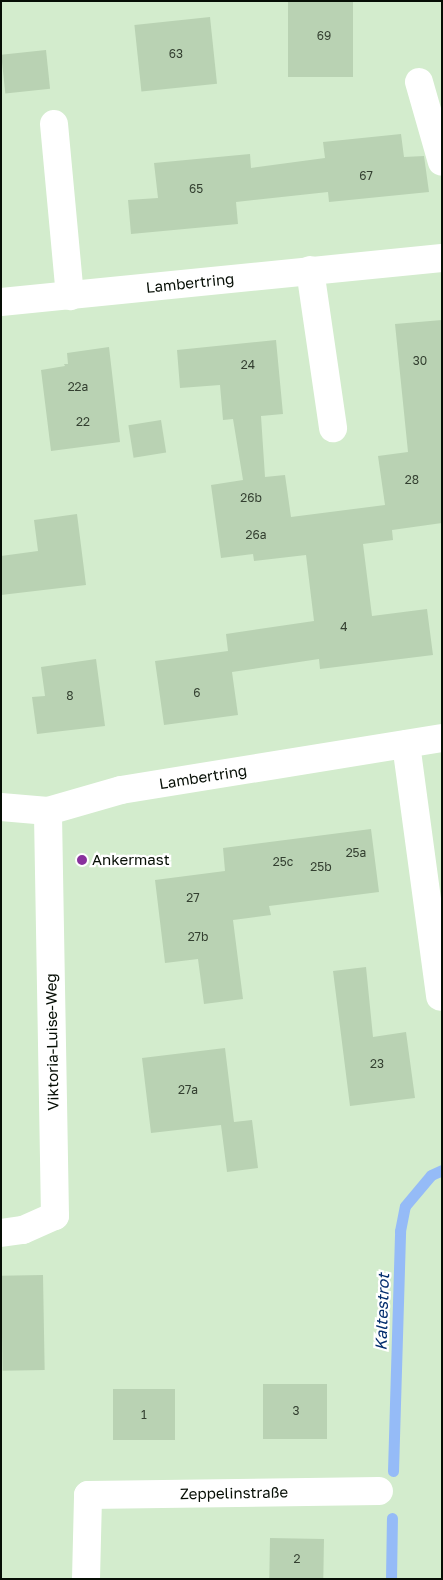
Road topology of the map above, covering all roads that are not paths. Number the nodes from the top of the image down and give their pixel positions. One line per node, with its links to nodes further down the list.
1 (419, 82): 3 (street)
2 (54, 124): 6 (street)
3 (442, 162)
4 (442, 258): 5 (street, Lambertring)
5 (310, 270): 6 (street, Lambertring); 8 (street)
6 (70, 296): 7 (street, Lambertring)
7 (1, 302)
8 (333, 428)
9 (442, 738): 10 (street, Lambertring)
10 (406, 744): 12 (street, Lambertring); 13 (street)
11 (1, 807): 12 (street, Lambertring)
12 (48, 812): 14 (street, Viktoria-Luise-Weg)
13 (440, 997)
14 (1, 1233)
15 (380, 1491): 16 (street, Zeppelinstraße)
16 (86, 1579)

